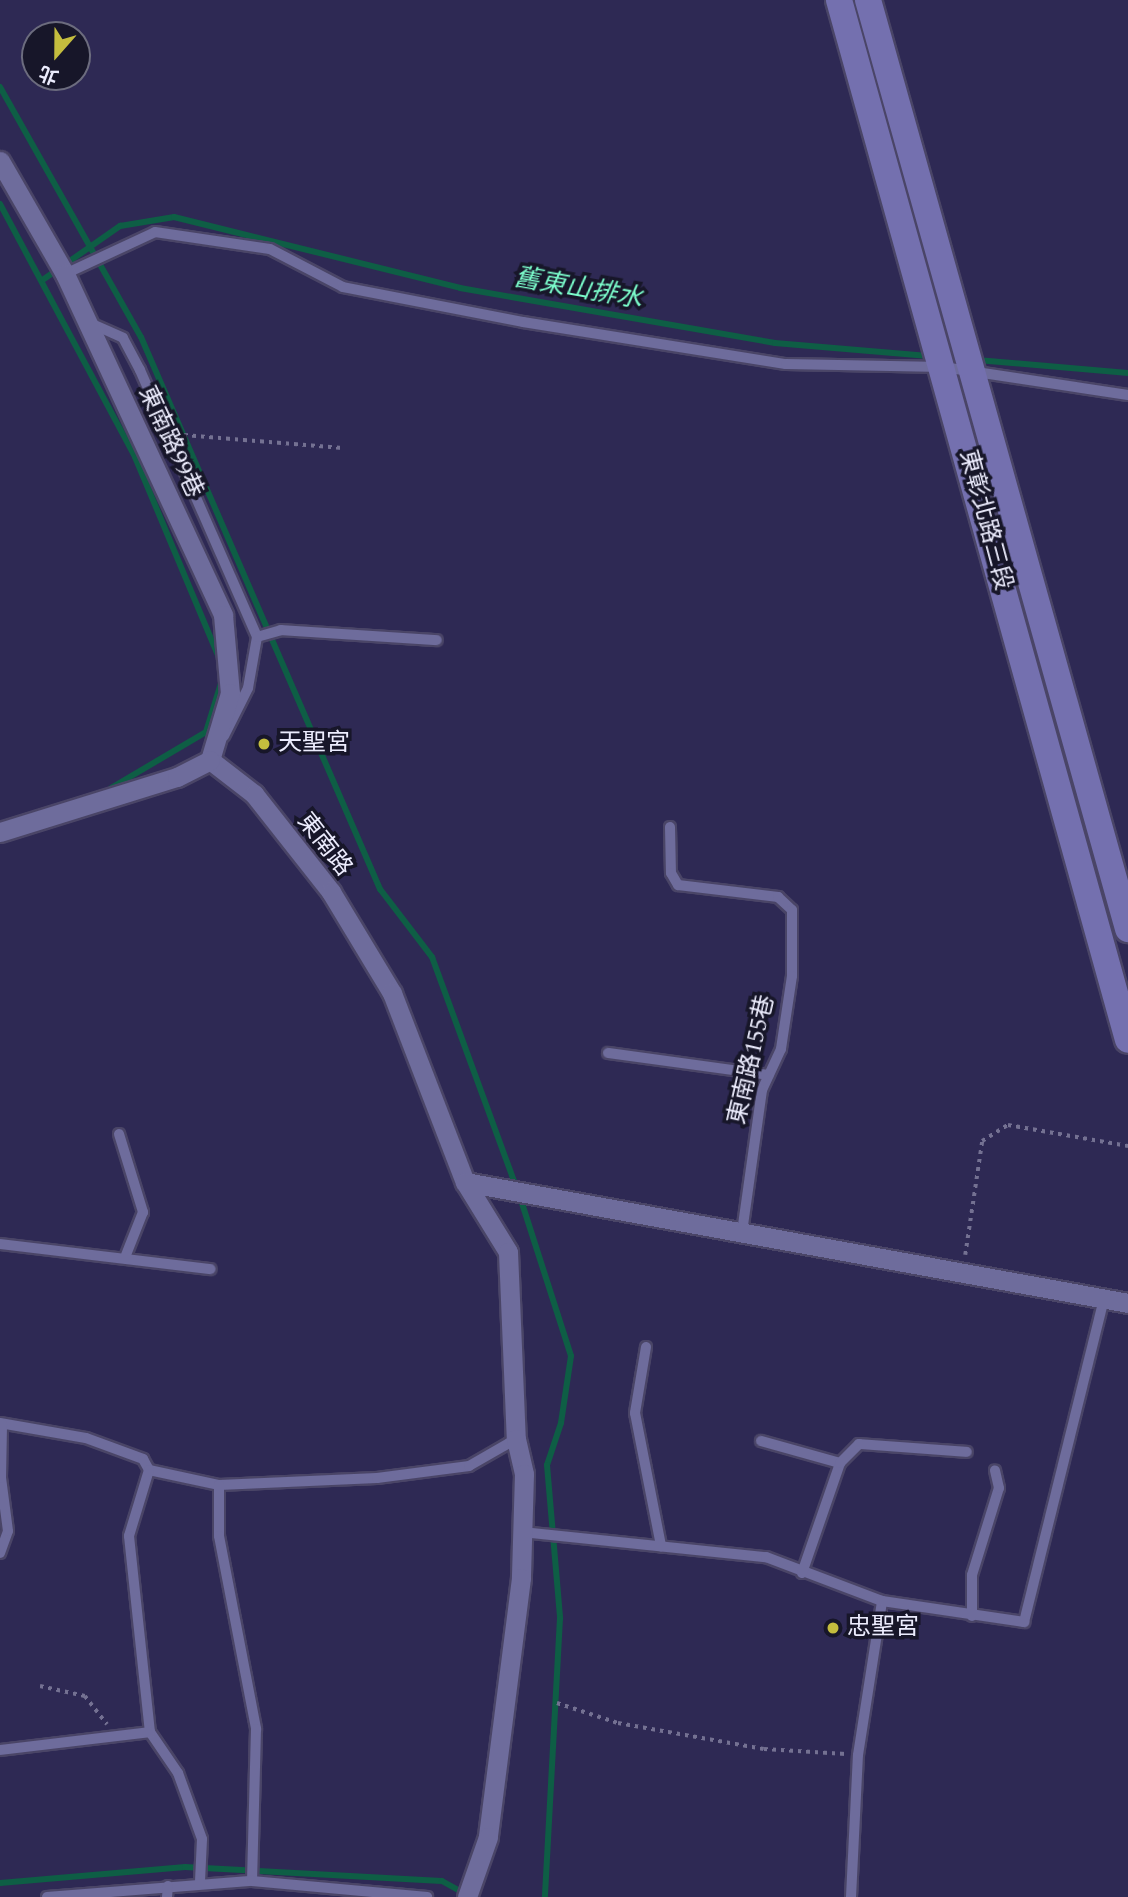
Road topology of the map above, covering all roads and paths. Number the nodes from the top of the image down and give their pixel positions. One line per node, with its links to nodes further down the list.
1 (839, 0): 6 (street, 東彰北路三段)
2 (868, 0): 7 (street, 東彰北路三段)
3 (0, 161): 4 (street, 東南路99巷)
4 (65, 274): 5 (street, 東南路99巷); 6 (lane)
5 (87, 321): 9 (lane); 13 (street, 東南路99巷)
6 (943, 367): 7 (lane); 17 (street, 東彰北路三段)
7 (973, 370): 8 (lane); 16 (street, 東彰北路三段)
8 (1128, 395)
9 (172, 439): 10 (path); 11 (lane)
10 (342, 447)
11 (257, 637): 12 (lane); 13 (lane)
12 (437, 640)
13 (210, 760): 15 (street); 22 (street, 東南路)
14 (670, 827): 19 (lane, 東南路155巷)
15 (0, 832)
16 (1128, 929)
17 (1128, 1040)
18 (608, 1053): 19 (lane)
19 (769, 1075): 23 (lane, 東南路155巷)
20 (118, 1134): 25 (lane)
21 (1128, 1146): 27 (path)
22 (466, 1182): 23 (street); 32 (street, 東南路)
23 (742, 1231): 27 (street)
24 (0, 1244): 25 (lane)
25 (126, 1255): 26 (lane)
26 (211, 1269)
27 (963, 1271): 28 (street)
28 (1104, 1298): 29 (street); 44 (lane)
29 (1128, 1303)
30 (646, 1347): 40 (lane)
31 (1, 1423): 36 (lane); 41 (lane)
32 (516, 1439): 38 (lane); 39 (street, 東南路)
33 (761, 1441): 35 (lane)
34 (967, 1452): 35 (lane)
35 (840, 1463): 42 (lane)
36 (149, 1470): 38 (lane); 47 (lane)
37 (995, 1470): 44 (lane)
38 (219, 1485): 51 (lane)
39 (522, 1532): 40 (lane); 54 (street, 東南路)
40 (661, 1546): 42 (lane)
41 (0, 1553)
42 (802, 1573): 43 (lane)
43 (882, 1601): 44 (lane); 50 (lane)
44 (972, 1616)
45 (40, 1686): 48 (path)
46 (557, 1703): 50 (path)
47 (150, 1732): 48 (lane); 52 (lane)
48 (111, 1734): 49 (lane)
49 (0, 1750)
50 (858, 1755): 57 (lane)
51 (252, 1881): 52 (lane); 56 (lane)
52 (200, 1882): 53 (lane)
53 (168, 1892): 55 (lane)
54 (469, 1892)
55 (47, 1897)
56 (428, 1897)
57 (851, 1897)

